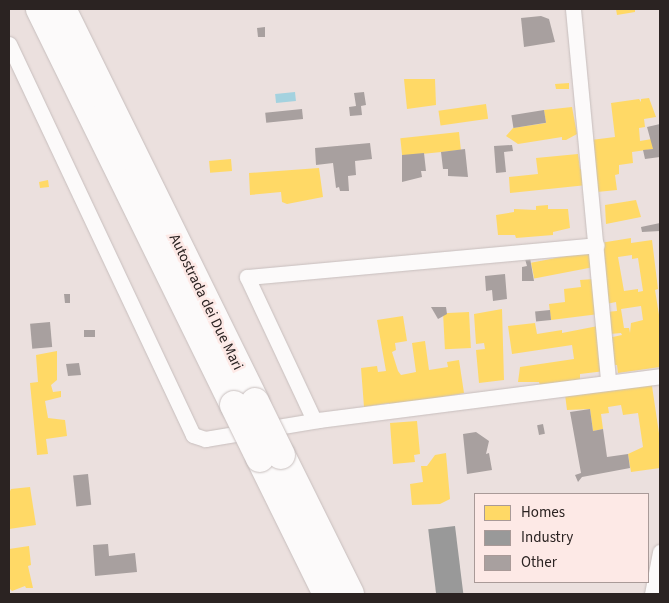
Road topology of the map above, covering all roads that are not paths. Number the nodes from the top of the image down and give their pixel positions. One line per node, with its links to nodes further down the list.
1 (40, 9): 8 (highway, Autostrada dei Due Mari)
2 (62, 9): 8 (highway, Autostrada dei Due Mari)
3 (574, 9): 5 (street)
4 (9, 44): 9 (street)
5 (597, 245): 7 (street); 9 (street)
6 (660, 376): 7 (street)
7 (608, 382): 9 (street)
8 (245, 404): 10 (highway, Autostrada dei Due Mari, bridge)
9 (314, 420)
10 (271, 457): 12 (highway, Autostrada dei Due Mari); 13 (highway, Autostrada dei Due Mari)
11 (660, 552): 14 (street)
12 (327, 594)
13 (350, 594)
14 (652, 594)

